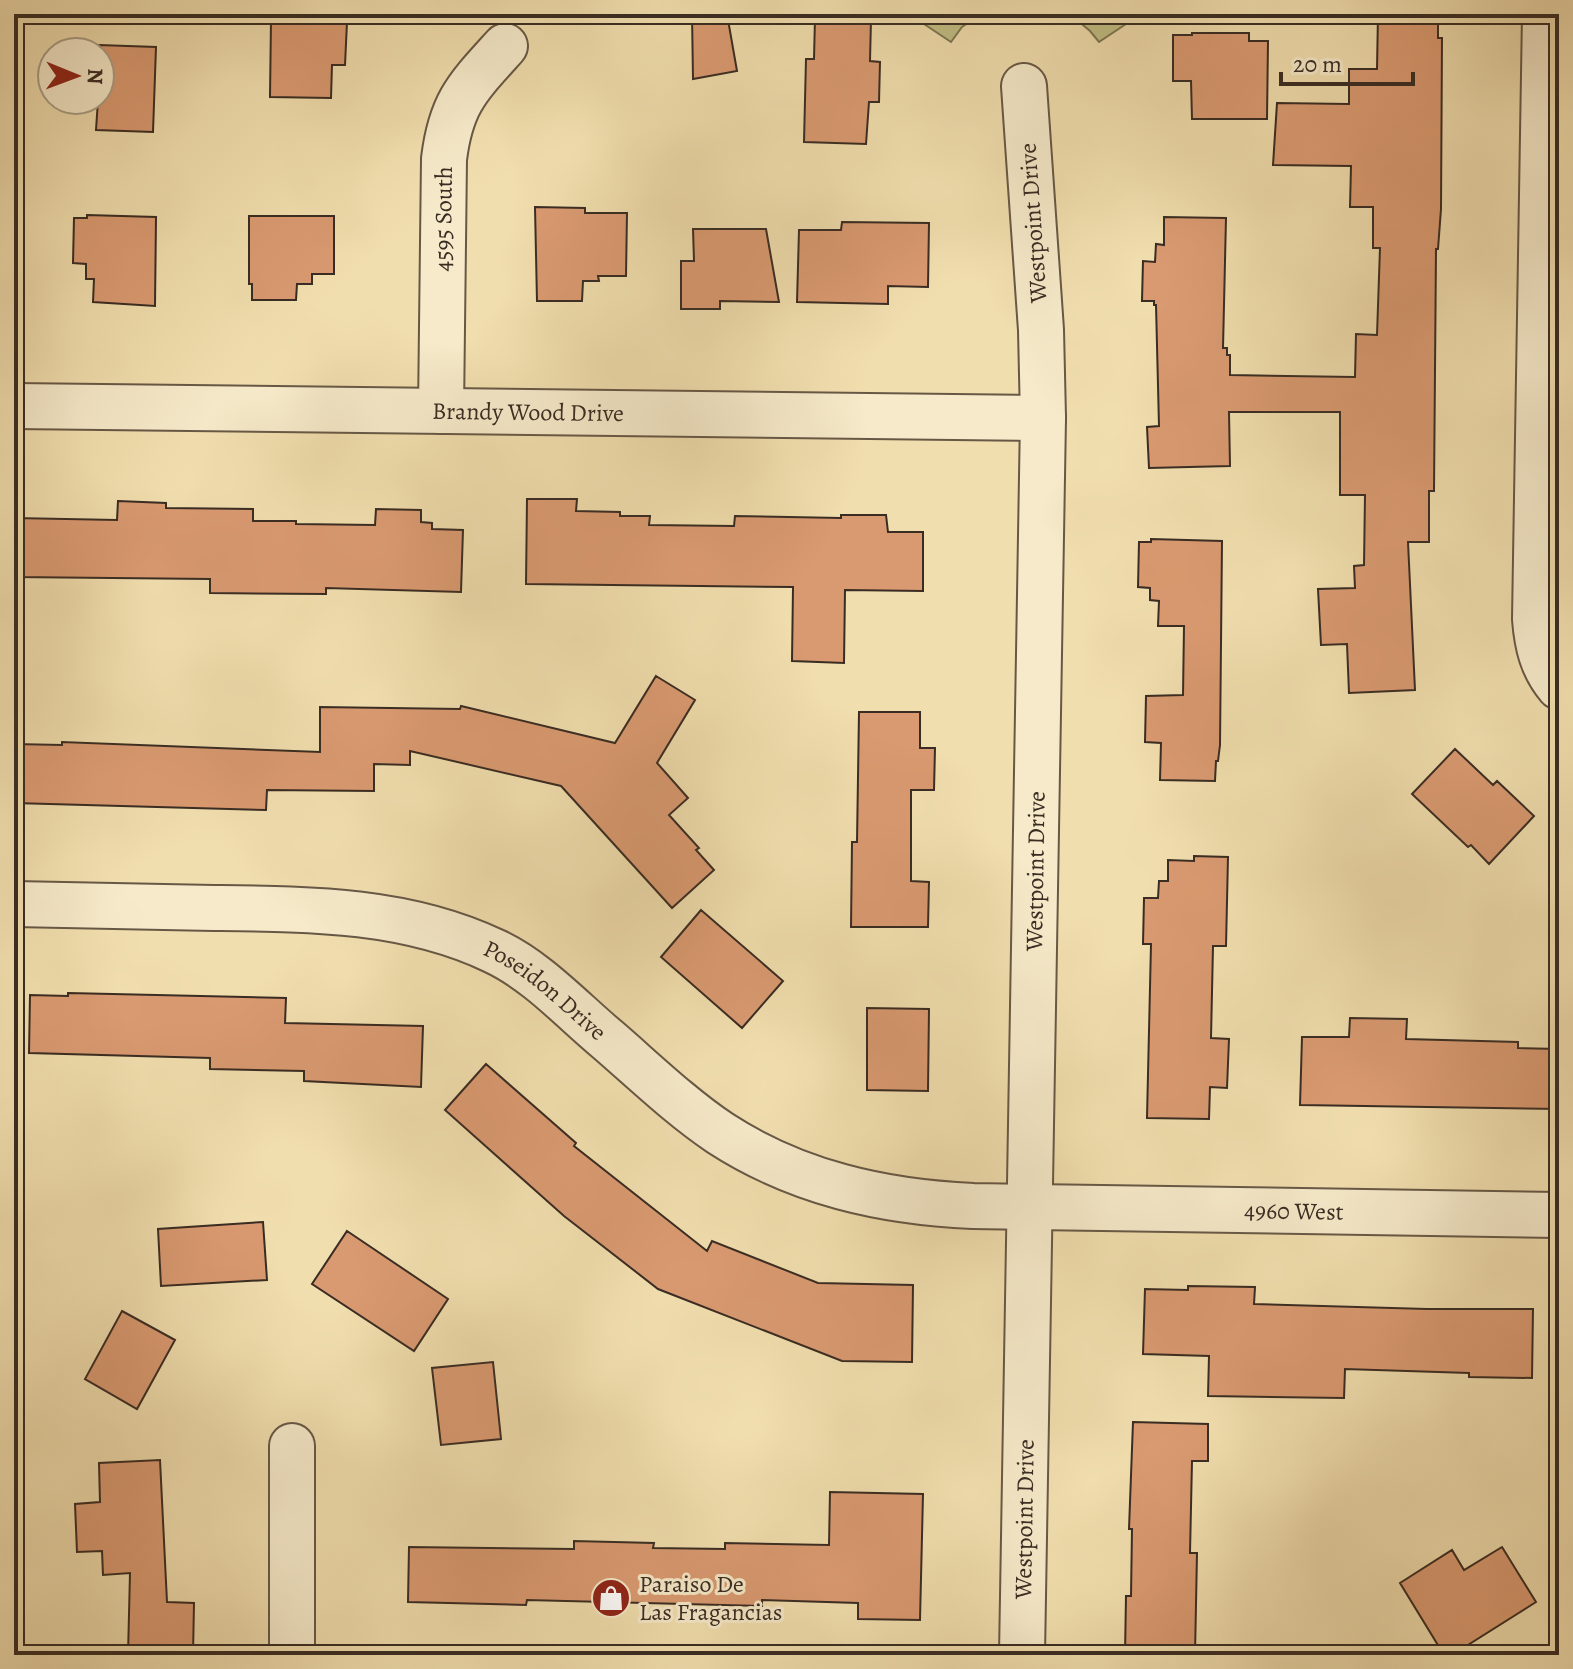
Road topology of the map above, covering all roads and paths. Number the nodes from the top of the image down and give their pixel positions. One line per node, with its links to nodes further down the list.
1 (1545, 14): 7 (street)
2 (505, 46): 5 (street, 4595 South)
3 (1024, 86): 6 (street, Westpoint Drive)
4 (14, 406): 5 (street, Brandy Wood Drive)
5 (441, 411): 6 (street, Brandy Wood Drive)
6 (1043, 418): 9 (street, Westpoint Drive)
7 (1559, 687)
8 (14, 904): 9 (street, Poseidon Drive)
9 (1029, 1207): 10 (street, 4960 West); 13 (street, Westpoint Drive)
10 (1559, 1215)
11 (292, 1446): 12 (street)
12 (292, 1655)
13 (1022, 1655)

